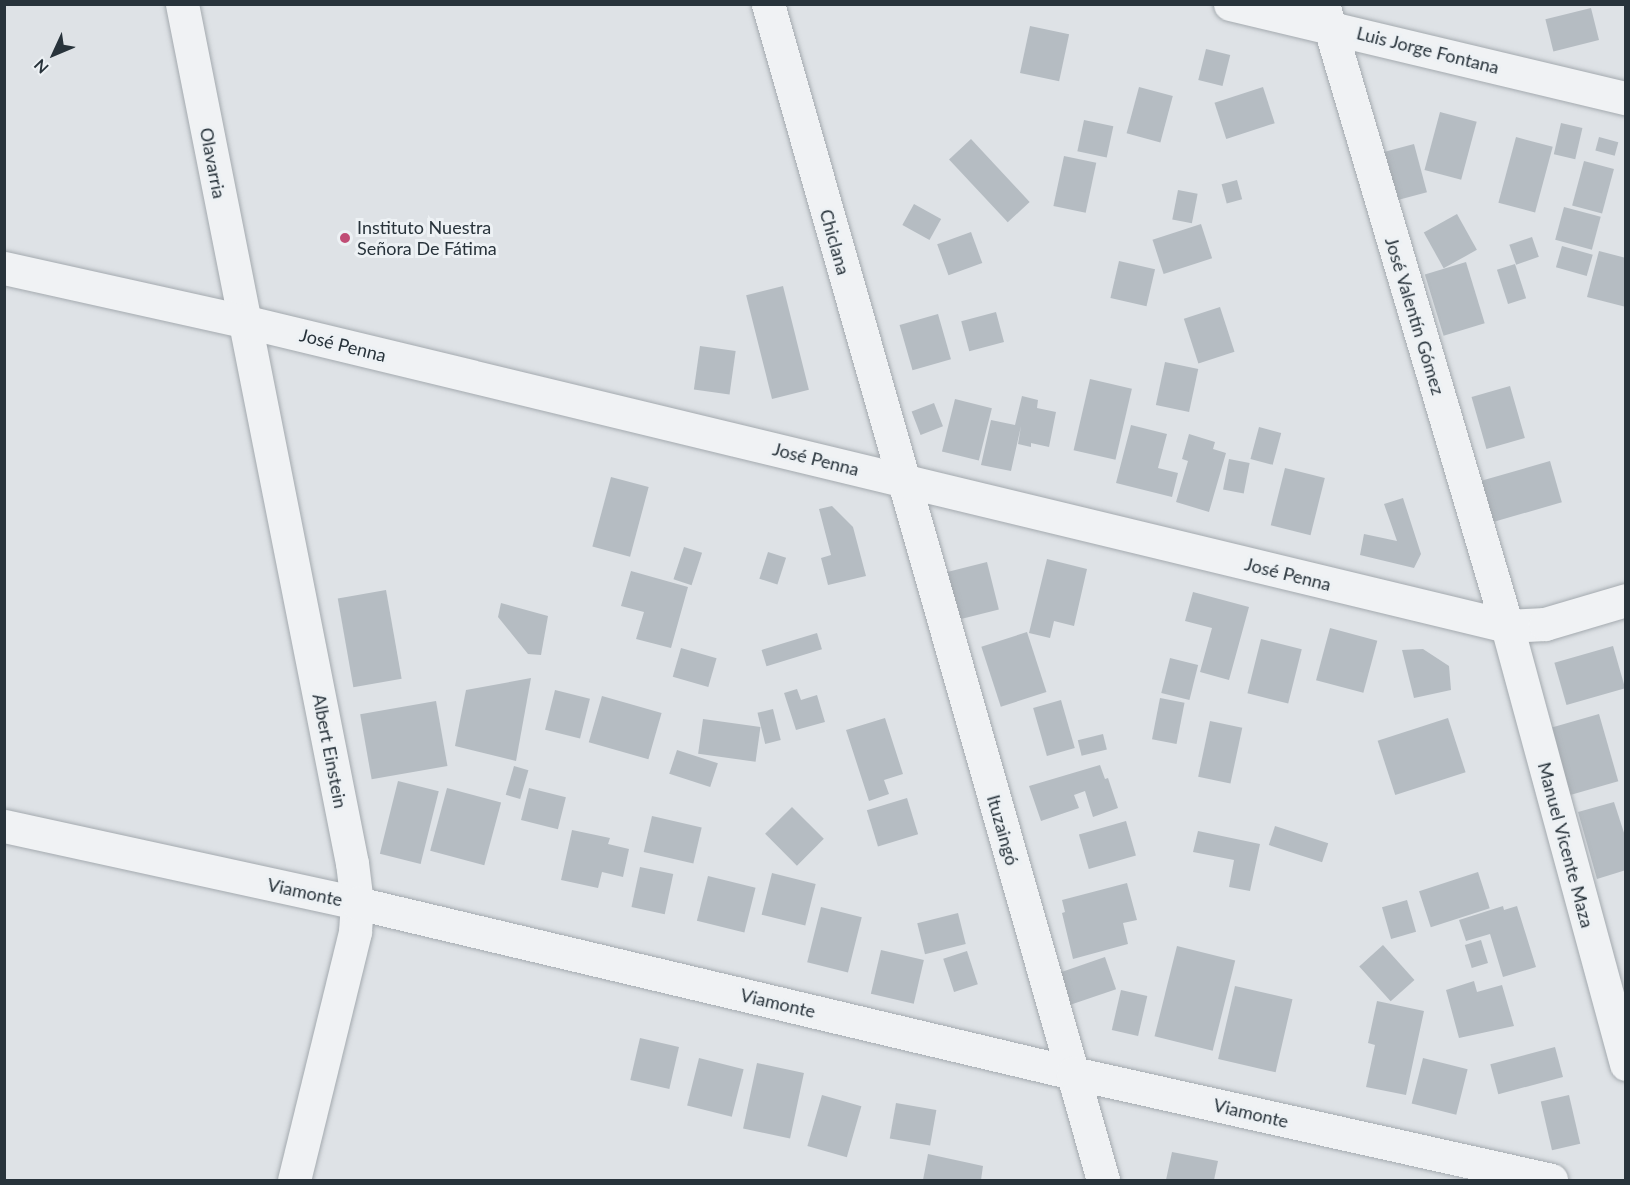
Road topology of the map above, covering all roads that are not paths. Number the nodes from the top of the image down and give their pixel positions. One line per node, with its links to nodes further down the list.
1 (182, 4): 7 (street, Olavarria)
2 (768, 4): 8 (street, Chiclana)
3 (1230, 4): 4 (street, Luis Jorge Fontana)
4 (1326, 16): 5 (street, Luis Jorge Fontana); 10 (street, José Valentín Gómez)
5 (1626, 98)
6 (4, 268): 7 (street, José Penna)
7 (243, 321): 8 (street, José Penna); 12 (street, Albert Einstein)
8 (903, 480): 10 (street, José Penna); 14 (street, Ituzaingó)
9 (1626, 600): 10 (street, José Penna)
10 (1507, 626): 13 (street, Manuel Vicente Maza)
11 (4, 826): 12 (street, Viamonte)
12 (357, 903): 14 (street, Viamonte); 15 (street, Albert Einstein)
13 (1626, 1064)
14 (1073, 1073): 16 (street, Ituzaingó); 17 (street, Viamonte)
15 (294, 1180)
16 (1103, 1180)
17 (1551, 1180)

